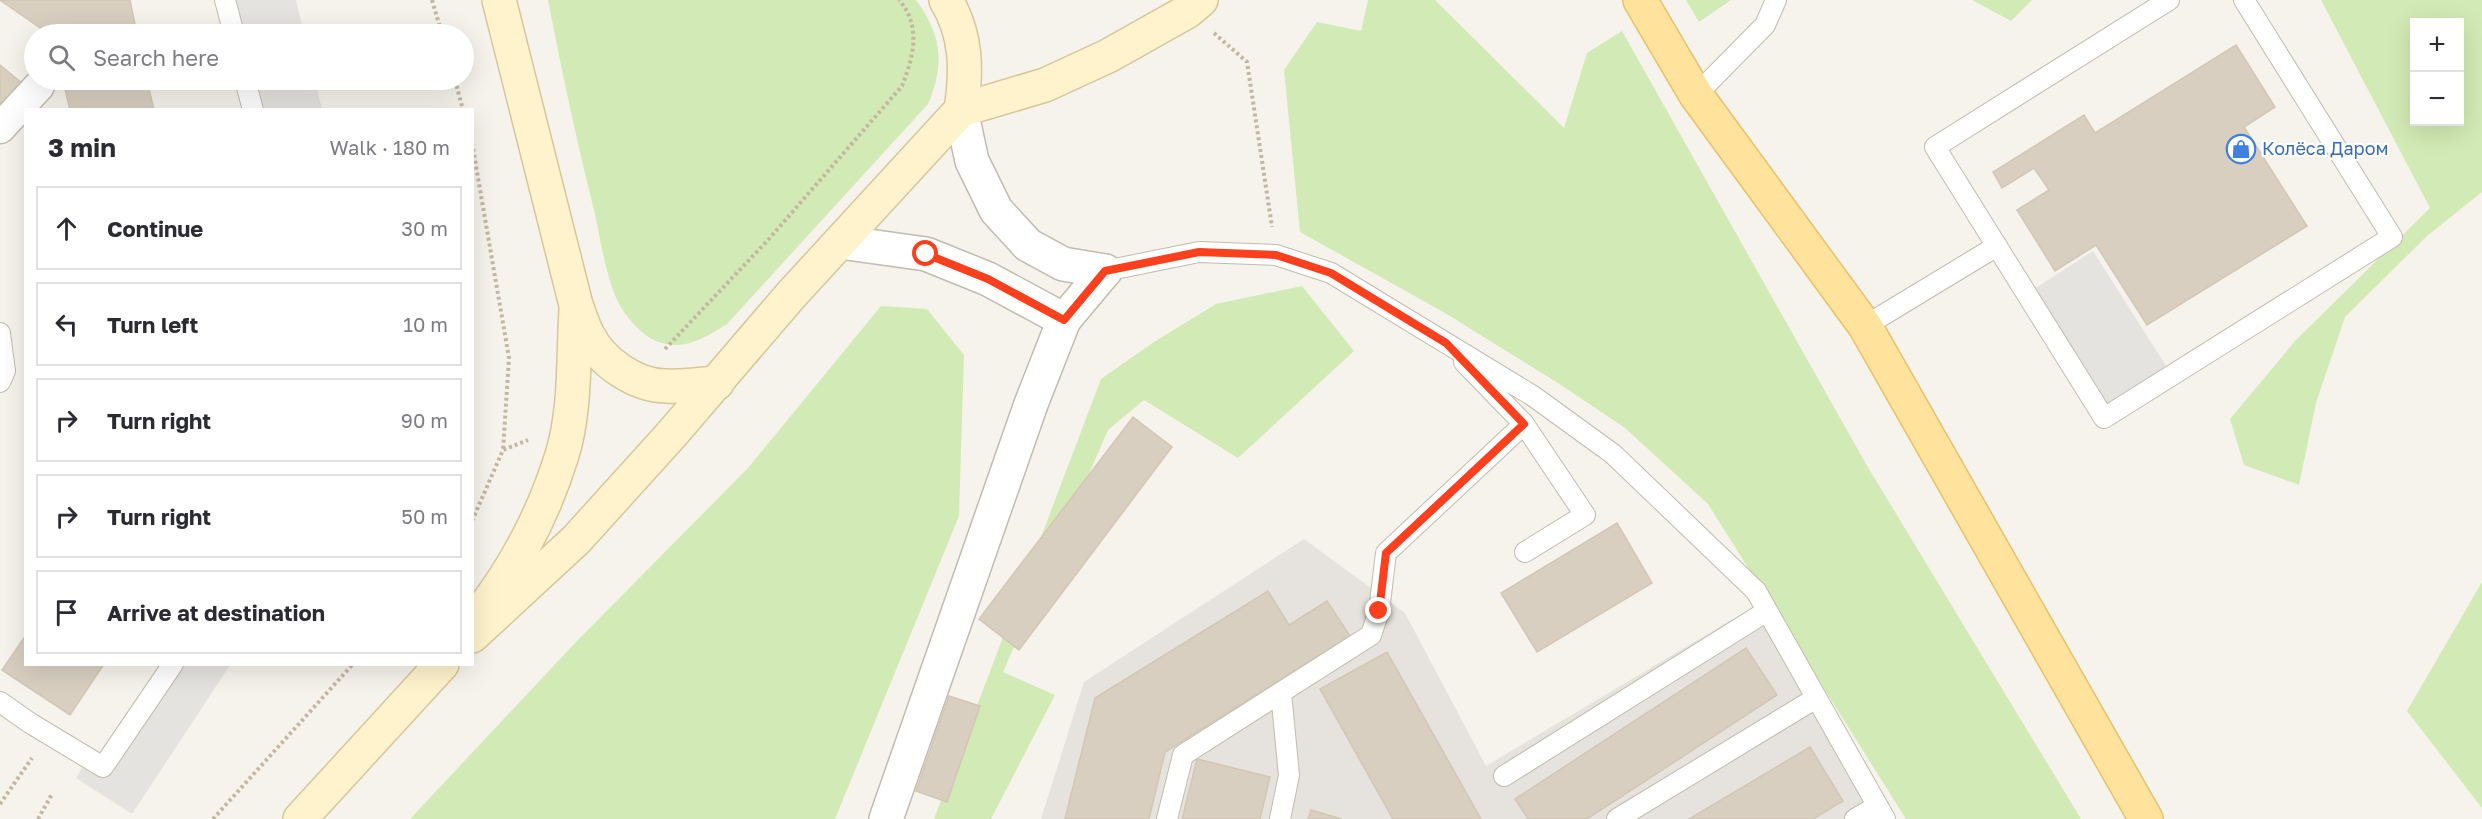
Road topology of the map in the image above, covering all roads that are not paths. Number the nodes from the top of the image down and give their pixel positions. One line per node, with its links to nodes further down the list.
1 (225, 0): 9 (lane)
2 (499, 0): 19 (main road)
3 (946, 0): 14 (main road)
4 (1640, 0): 12 (main road)
5 (1776, 0): 12 (lane)
6 (2169, 0): 17 (lane)
7 (2244, 0): 17 (lane)
8 (1195, 5): 14 (main road)
9 (231, 24)
10 (35, 90): 15 (street)
11 (248, 90): 13 (lane)
12 (1696, 95): 21 (main road)
13 (252, 108)
14 (961, 110): 16 (main road); 18 (street)
15 (0, 128)
16 (840, 242): 20 (street); 25 (main road)
17 (1997, 246): 21 (lane)
18 (1105, 271): 20 (street); 23 (lane)
19 (576, 305): 25 (main road); 29 (main road)
20 (1064, 320): 39 (street)
21 (1865, 326): 44 (main road)
22 (0, 333): 24 (lane)
23 (1446, 343): 26 (lane); 28 (lane)
24 (0, 382)
25 (717, 383): 30 (main road)
26 (1524, 424): 27 (lane); 33 (lane)
27 (1525, 552)
28 (1767, 611): 34 (lane); 36 (lane)
29 (474, 620)
30 (474, 634)
31 (172, 666): 35 (lane)
32 (440, 666): 38 (main road)
33 (1281, 693): 40 (lane); 41 (lane)
34 (1816, 698): 37 (lane); 42 (lane)
35 (0, 702)
36 (1504, 776)
37 (1881, 812): 43 (lane)
38 (300, 819)
39 (886, 819)
40 (1167, 819)
41 (1280, 819)
42 (1617, 819)
43 (1855, 819)
44 (2146, 819)

